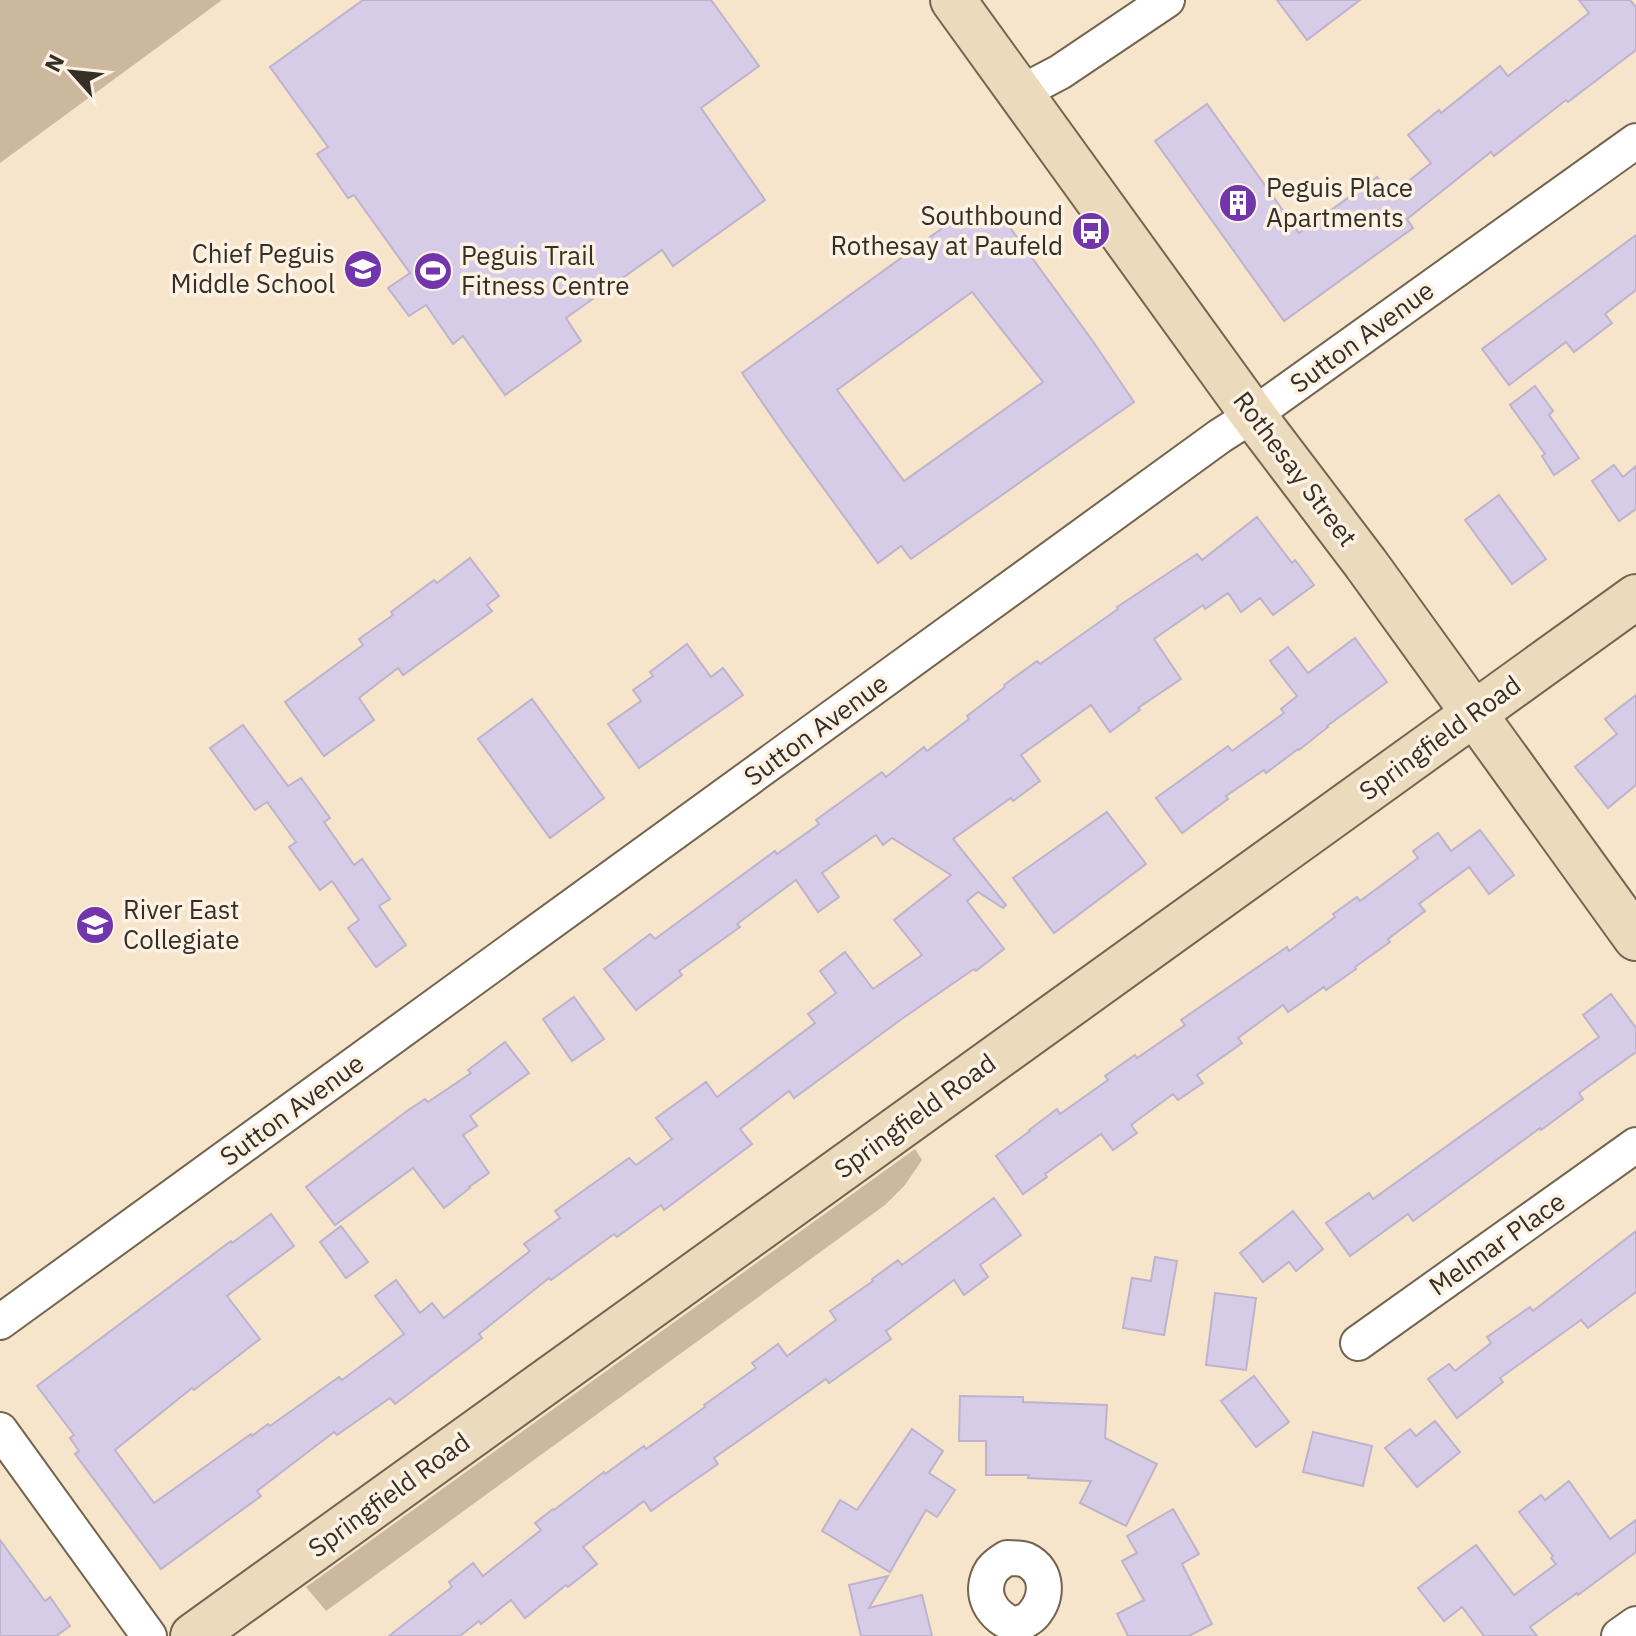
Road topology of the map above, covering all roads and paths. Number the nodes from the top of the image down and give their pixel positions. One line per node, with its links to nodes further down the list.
1 (953, 0): 3 (street, Rothesay Street)
2 (1167, 0): 3 (street)
3 (1020, 93): 5 (street, Rothesay Street)
4 (1636, 141): 5 (street, Sutton Avenue)
5 (1253, 415): 7 (street, Rothesay Street); 10 (street, Sutton Avenue)
6 (1636, 597): 7 (street, Springfield Road)
7 (1475, 713): 8 (street, Rothesay Street); 15 (street, Springfield Road)
8 (1636, 938)
9 (1636, 1145): 11 (street, Melmar Place)
10 (0, 1322)
11 (1358, 1343)
12 (0, 1430): 14 (street)
13 (1636, 1624): 16 (street)
14 (149, 1636)
15 (193, 1636)
16 (1619, 1636)

